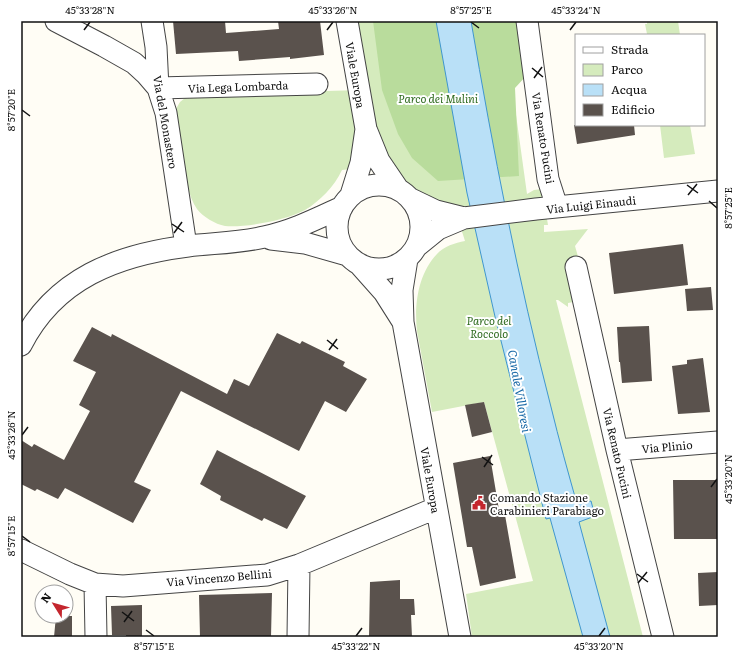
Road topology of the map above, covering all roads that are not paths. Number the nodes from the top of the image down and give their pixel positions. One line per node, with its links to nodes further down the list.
1 (56, 21): 6 (street)
2 (152, 21): 6 (street, Via del Monastero)
3 (348, 21): 7 (street, Viale Europa)
4 (527, 21): 11 (street, Via Renato Fucini)
5 (318, 84): 6 (street, Via Lega Lombarda)
6 (158, 88): 14 (street, Via del Monastero)
7 (366, 129): 9 (street, Viale Europa); 10 (street, Viale Europa)
8 (718, 191): 11 (street, Via Luigi Einaudi)
9 (404, 194): 10 (street); 12 (street, Via Luigi Einaudi); 15 (street, Viale Europa)
10 (345, 201): 13 (street); 16 (street, Viale Europa)
11 (557, 207): 12 (street, Via Luigi Einaudi)
12 (464, 218): 15 (street, Via Luigi Einaudi)
13 (263, 238): 14 (street); 16 (street)
14 (186, 246): 19 (street)
15 (412, 252): 16 (street); 18 (street, Viale Europa)
16 (353, 260): 18 (street, Viale Europa)
17 (576, 267): 21 (street, Via Renato Fucini)
18 (403, 322): 22 (street, Viale Europa)
19 (24, 339)
20 (718, 442): 21 (street, Via Plinio)
21 (616, 450): 29 (street, Via Renato Fucini)
22 (436, 508): 24 (street, Via Vincenzo Bellini); 28 (street, Viale Europa)
23 (21, 550): 25 (street, Via Vincenzo Bellini)
24 (299, 565): 25 (street, Via Vincenzo Bellini); 27 (street)
25 (95, 584): 26 (street)
26 (96, 637)
27 (298, 637)
28 (460, 637)
29 (663, 637)

